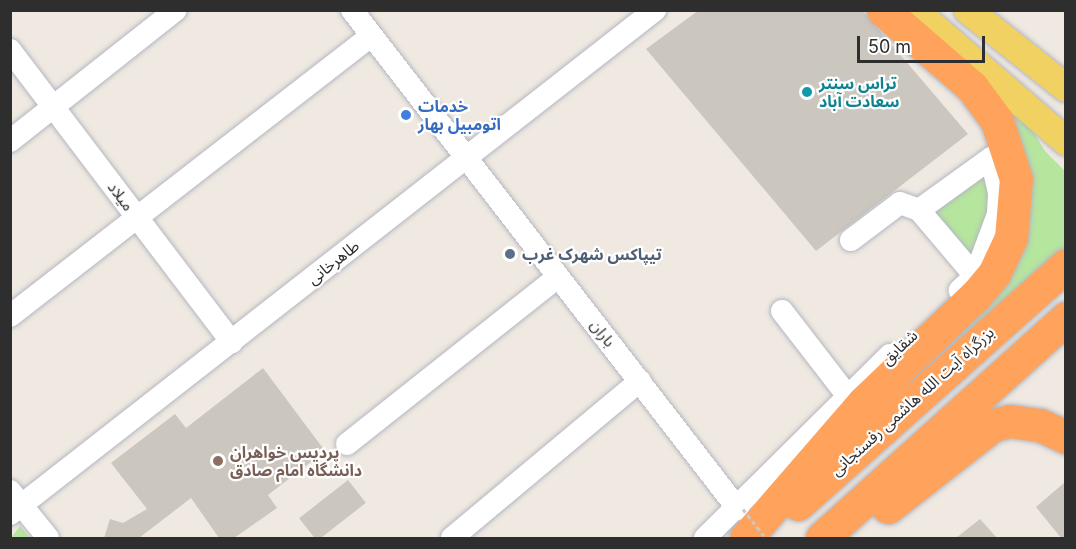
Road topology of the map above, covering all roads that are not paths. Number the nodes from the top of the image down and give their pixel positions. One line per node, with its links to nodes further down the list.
1 (177, 10): 10 (street)
2 (352, 10): 7 (street, باران)
3 (656, 10): 13 (street, طاهرخانی)
4 (883, 10): 29 (highway)
5 (914, 10): 12 (main road)
6 (971, 11): 9 (main road)
7 (371, 36): 13 (street, باران); 15 (street)
8 (10, 50): 10 (street, میلاد)
9 (1065, 88)
10 (54, 107): 11 (street); 15 (street, میلاد)
11 (10, 141)
12 (1065, 141)
13 (465, 159): 19 (street, باران); 23 (street, طاهرخانی)
14 (919, 210): 16 (street); 18 (street); 18 (street, شقایق)
15 (137, 218): 21 (street); 23 (street, میلاد)
16 (851, 240)
17 (1065, 265): 33 (highway, بزرگراه آیت الله هاشمی رفسنجانی)
18 (975, 276): 25 (street, شقایق)
19 (558, 277): 24 (street, باران); 27 (street)
20 (782, 311): 25 (street)
21 (10, 316)
22 (1065, 318): 34 (highway)
23 (232, 342): 28 (street, طاهرخانی)
24 (640, 381): 29 (street, باران); 31 (street)
25 (847, 395): 29 (street, شقایق)
26 (1065, 437): 35 (highway)
27 (346, 444)
28 (14, 503): 30 (street)
29 (742, 519): 32 (street, شقایق)
30 (48, 538)
31 (452, 538)
32 (705, 538)
33 (760, 538)
34 (822, 538)
35 (850, 538)

